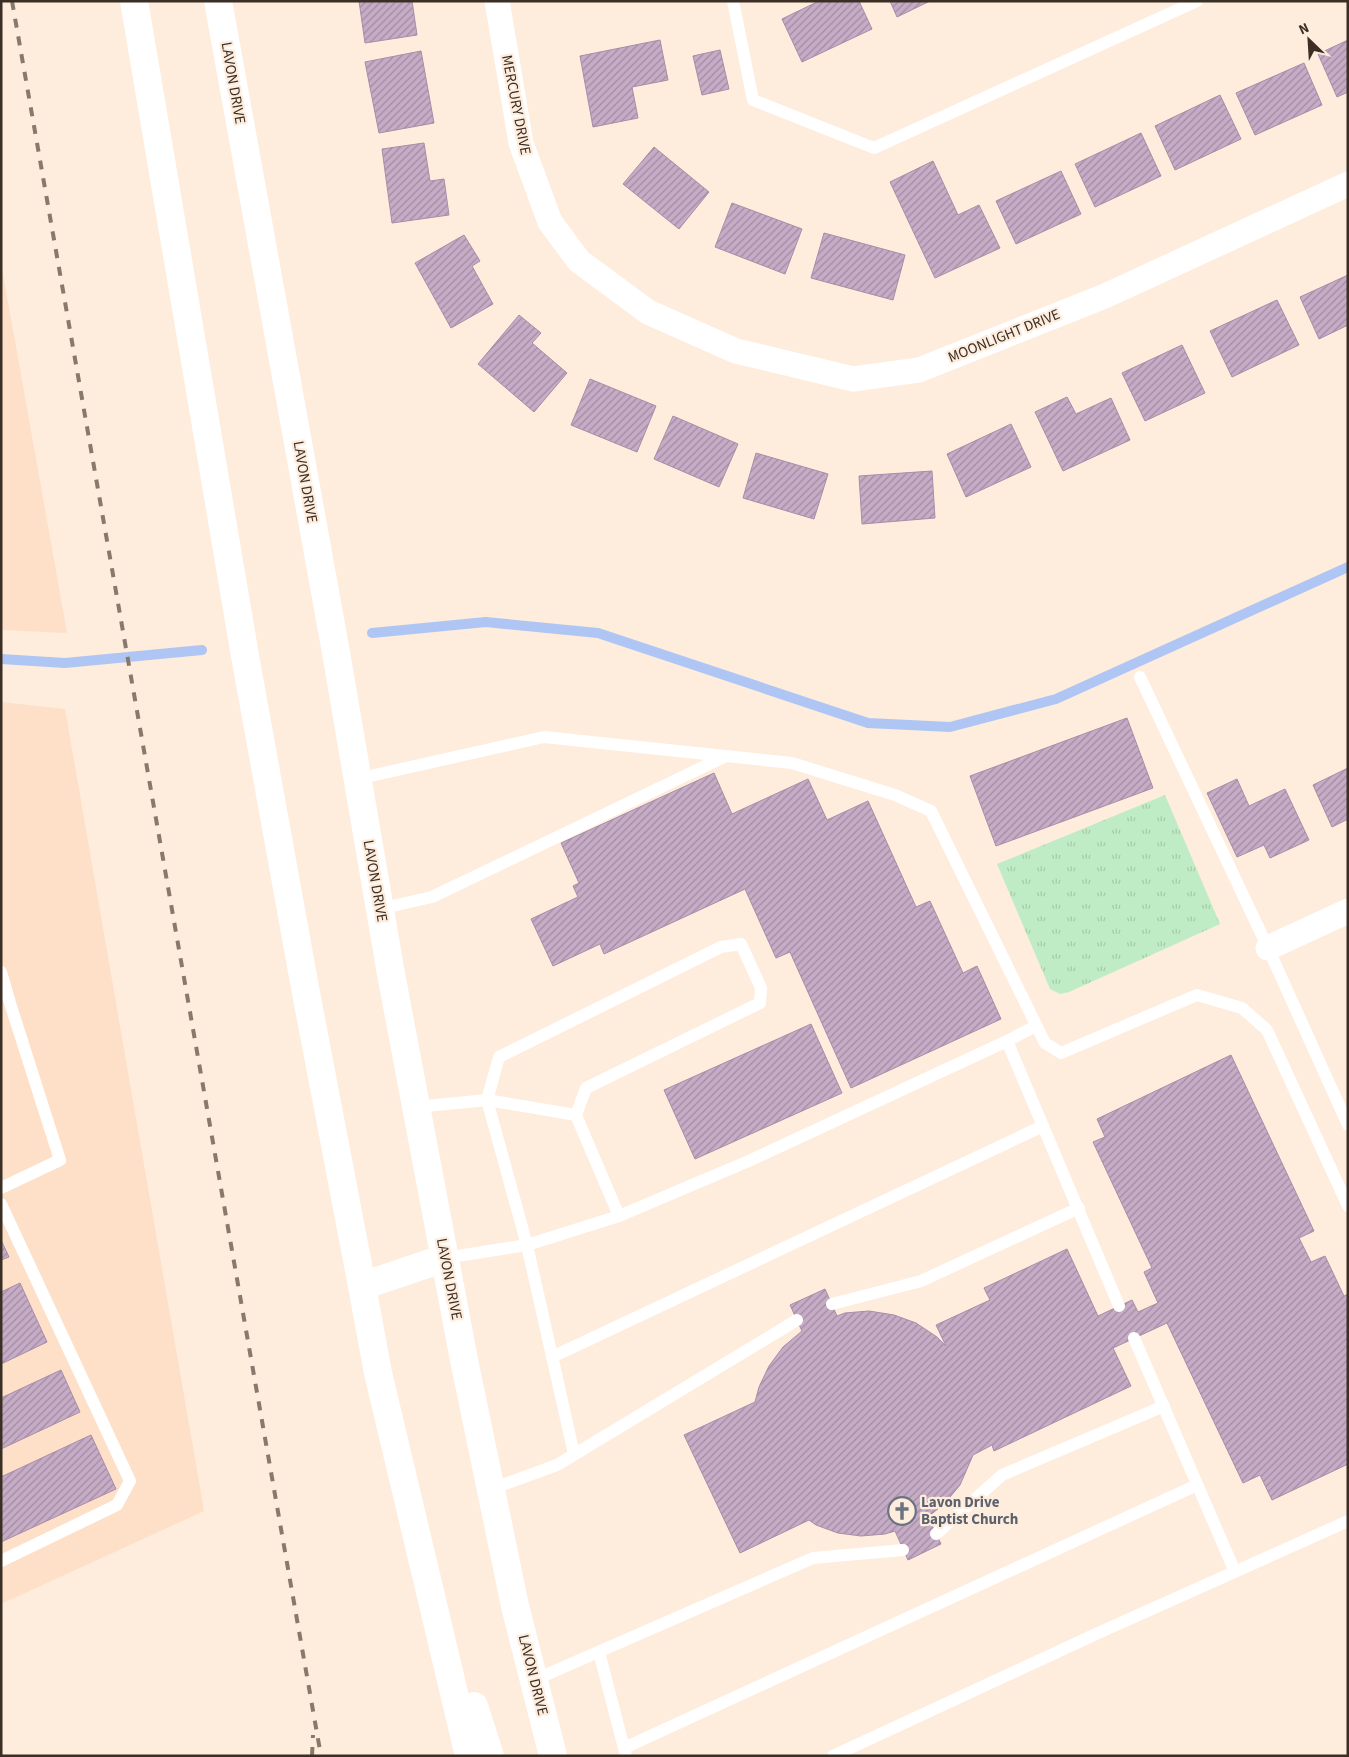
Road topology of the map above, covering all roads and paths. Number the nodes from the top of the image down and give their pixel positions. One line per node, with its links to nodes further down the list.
1 (134, 1): 29 (main road)
2 (218, 1): 10 (main road, LAVON DRIVE)
3 (497, 1): 7 (street, MERCURY DRIVE)
4 (733, 1): 5 (lane)
5 (1197, 1)
6 (1348, 184): 7 (street, MOONLIGHT DRIVE)
7 (648, 312)
8 (1140, 677): 13 (lane)
9 (726, 756): 10 (lane); 11 (lane); 15 (lane)
10 (357, 779): 11 (main road, LAVON DRIVE)
11 (379, 909): 18 (main road, LAVON DRIVE)
12 (1348, 911): 13 (street)
13 (1268, 948): 20 (lane)
14 (1, 972): 22 (lane)
15 (1036, 1026): 16 (lane); 24 (lane)
16 (1007, 1041): 21 (lane); 26 (lane)
17 (487, 1100): 18 (lane); 19 (lane); 19 (lane); 27 (lane)
18 (416, 1107): 28 (main road, LAVON DRIVE)
19 (576, 1115): 26 (lane)
20 (1348, 1125)
21 (1044, 1126): 25 (lane); 34 (lane)
22 (1, 1188)
23 (1, 1204): 42 (lane)
24 (1348, 1206)
25 (1079, 1208): 30 (lane); 31 (lane)
26 (619, 1216): 27 (lane)
27 (527, 1245): 28 (lane); 34 (lane)
28 (445, 1258): 29 (main road); 38 (main road, LAVON DRIVE)
29 (362, 1286): 44 (main road)
30 (832, 1304)
31 (1119, 1306)
32 (797, 1320): 36 (lane)
33 (1134, 1338): 35 (lane)
34 (552, 1357): 36 (lane)
35 (1164, 1406): 37 (lane); 40 (lane)
36 (574, 1454): 38 (lane)
37 (1197, 1485): 43 (lane); 47 (lane)
38 (491, 1489): 46 (main road, LAVON DRIVE)
39 (1348, 1521): 43 (lane)
40 (936, 1534)
41 (903, 1550): 45 (lane)
42 (1, 1561)
43 (1235, 1572): 51 (lane)
44 (433, 1611): 48 (main road); 49 (main road)
45 (599, 1652): 46 (lane); 47 (lane)
46 (534, 1680): 50 (main road, LAVON DRIVE)
47 (625, 1752)
48 (468, 1756)
49 (490, 1756)
50 (553, 1756)
51 (833, 1756)

